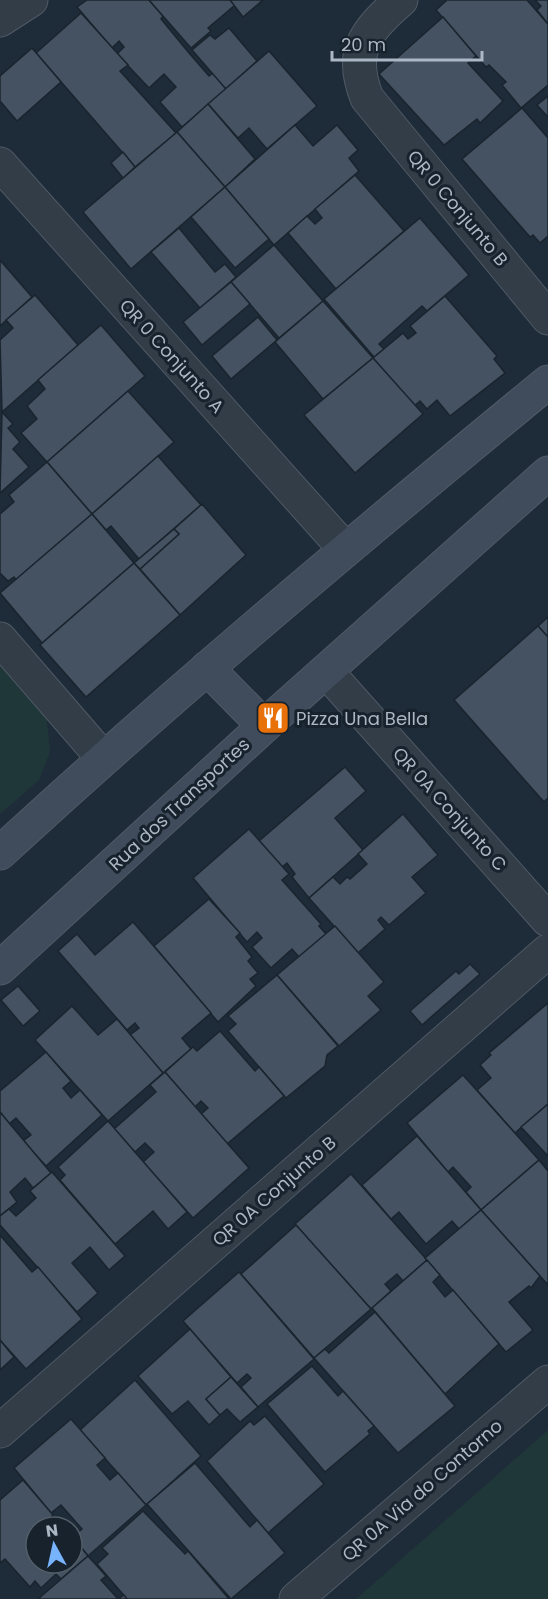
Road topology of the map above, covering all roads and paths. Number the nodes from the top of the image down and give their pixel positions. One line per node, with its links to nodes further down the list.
1 (31, 0): 3 (street)
2 (401, 0): 5 (street, QR 0 Conjunto B)
3 (0, 20)
4 (0, 164): 8 (street, QR 0 Conjunto A)
5 (548, 318)
6 (548, 382): 8 (street)
7 (548, 473): 11 (street, Rua dos Transportes)
8 (345, 549): 10 (street)
9 (0, 639): 13 (street)
10 (207, 668): 12 (street); 13 (street)
11 (327, 672): 12 (street, Rua dos Transportes); 15 (street, QR 0A Conjunto C)
12 (264, 726): 17 (street, Rua dos Transportes)
13 (103, 758): 14 (street)
14 (0, 853)
15 (548, 920)
16 (548, 951): 19 (street, QR 0A Conjunto B)
17 (0, 968)
18 (548, 1382): 20 (street, QR 0A Via do Contorno)
19 (0, 1431)
20 (296, 1599)

